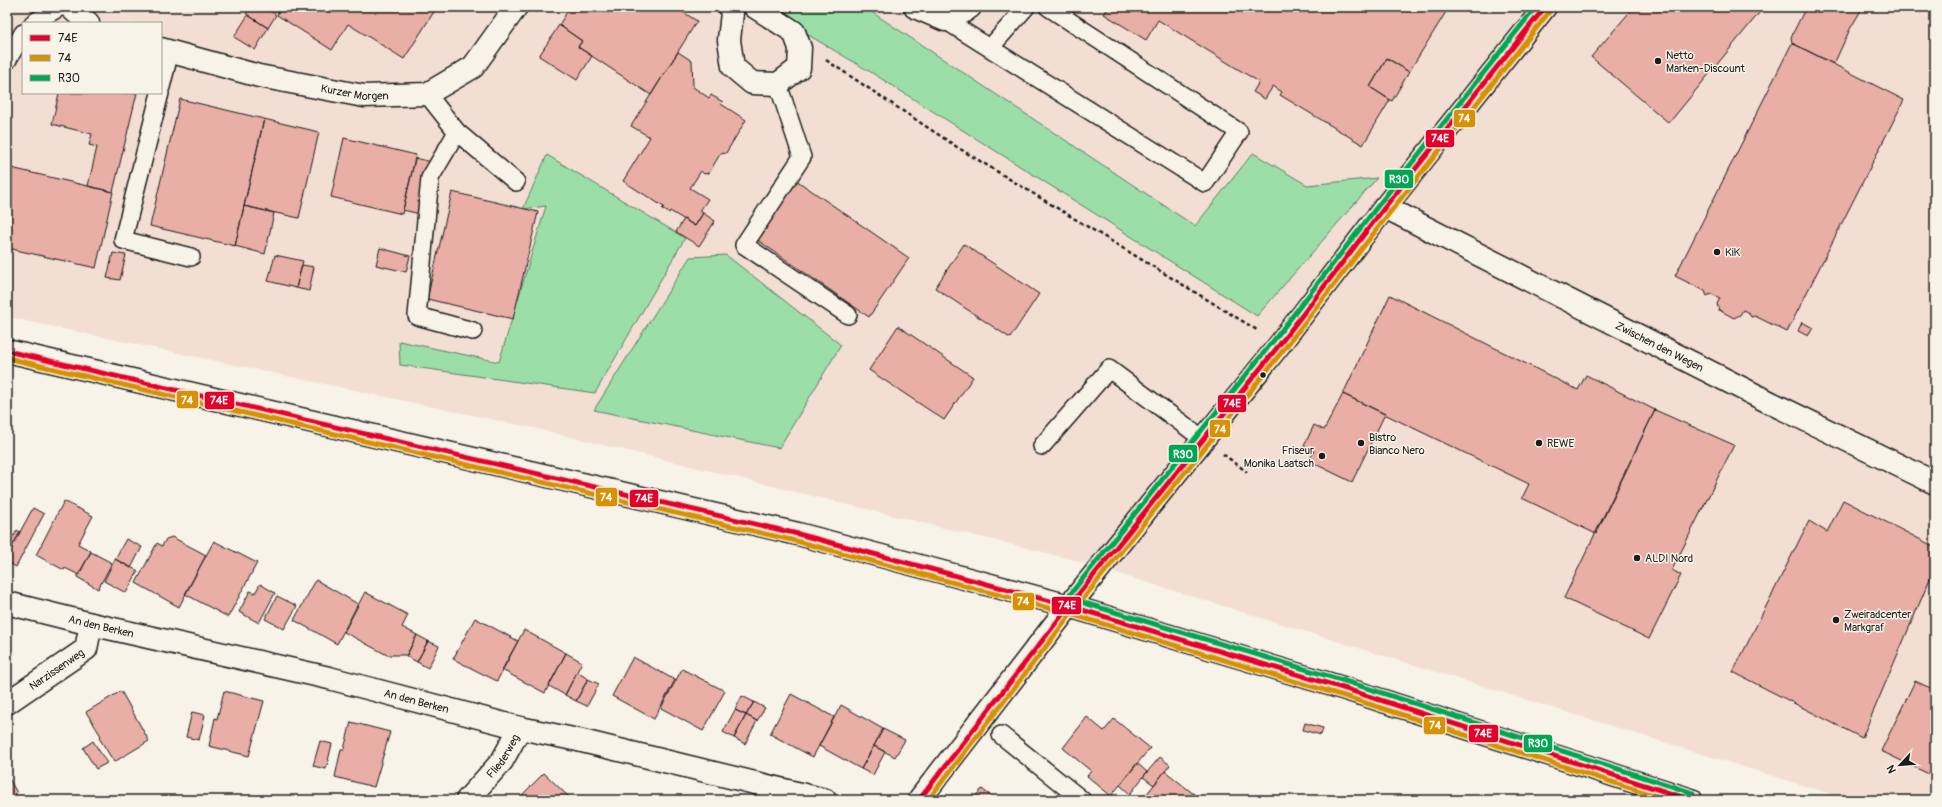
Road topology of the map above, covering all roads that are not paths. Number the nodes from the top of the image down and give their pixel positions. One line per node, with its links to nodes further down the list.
1 (60, 7): 12 (lane)
2 (70, 7): 13 (street)
3 (516, 7): 21 (street, Kurzer Morgen)
4 (730, 7): 19 (street)
5 (755, 7): 19 (street)
6 (915, 7): 11 (street)
7 (970, 7): 11 (street)
8 (1026, 7): 15 (lane)
9 (1048, 7): 15 (lane)
10 (1545, 7): 24 (street)
11 (945, 20): 15 (lane)
12 (35, 22)
13 (87, 22)
14 (22, 35): 17 (lane)
15 (990, 48)
16 (166, 50): 18 (lane); 21 (street, Kurzer Morgen)
17 (7, 61)
18 (162, 80)
19 (778, 84): 26 (lane)
20 (160, 94): 25 (lane)
21 (427, 94): 22 (lane)
22 (457, 132): 23 (lane); 27 (lane)
23 (516, 182)
24 (1385, 207): 29 (street); 31 (street, Zwischen den Wegen)
25 (191, 257)
26 (848, 315)
27 (473, 331)
28 (7, 352): 33 (street)
29 (1203, 439): 30 (lane); 33 (street)
30 (1042, 446)
31 (1935, 483)
32 (7, 603): 34 (street, An den Berken)
33 (1069, 606): 40 (street); 42 (street)
34 (91, 624): 35 (street, Narzissenweg); 36 (street, An den Berken)
35 (7, 703)
36 (520, 728): 38 (street, Fliederweg); 39 (street, An den Berken)
37 (1001, 735): 41 (lane)
38 (467, 800)
39 (826, 800)
40 (919, 800)
41 (1082, 800)
42 (1691, 800)

